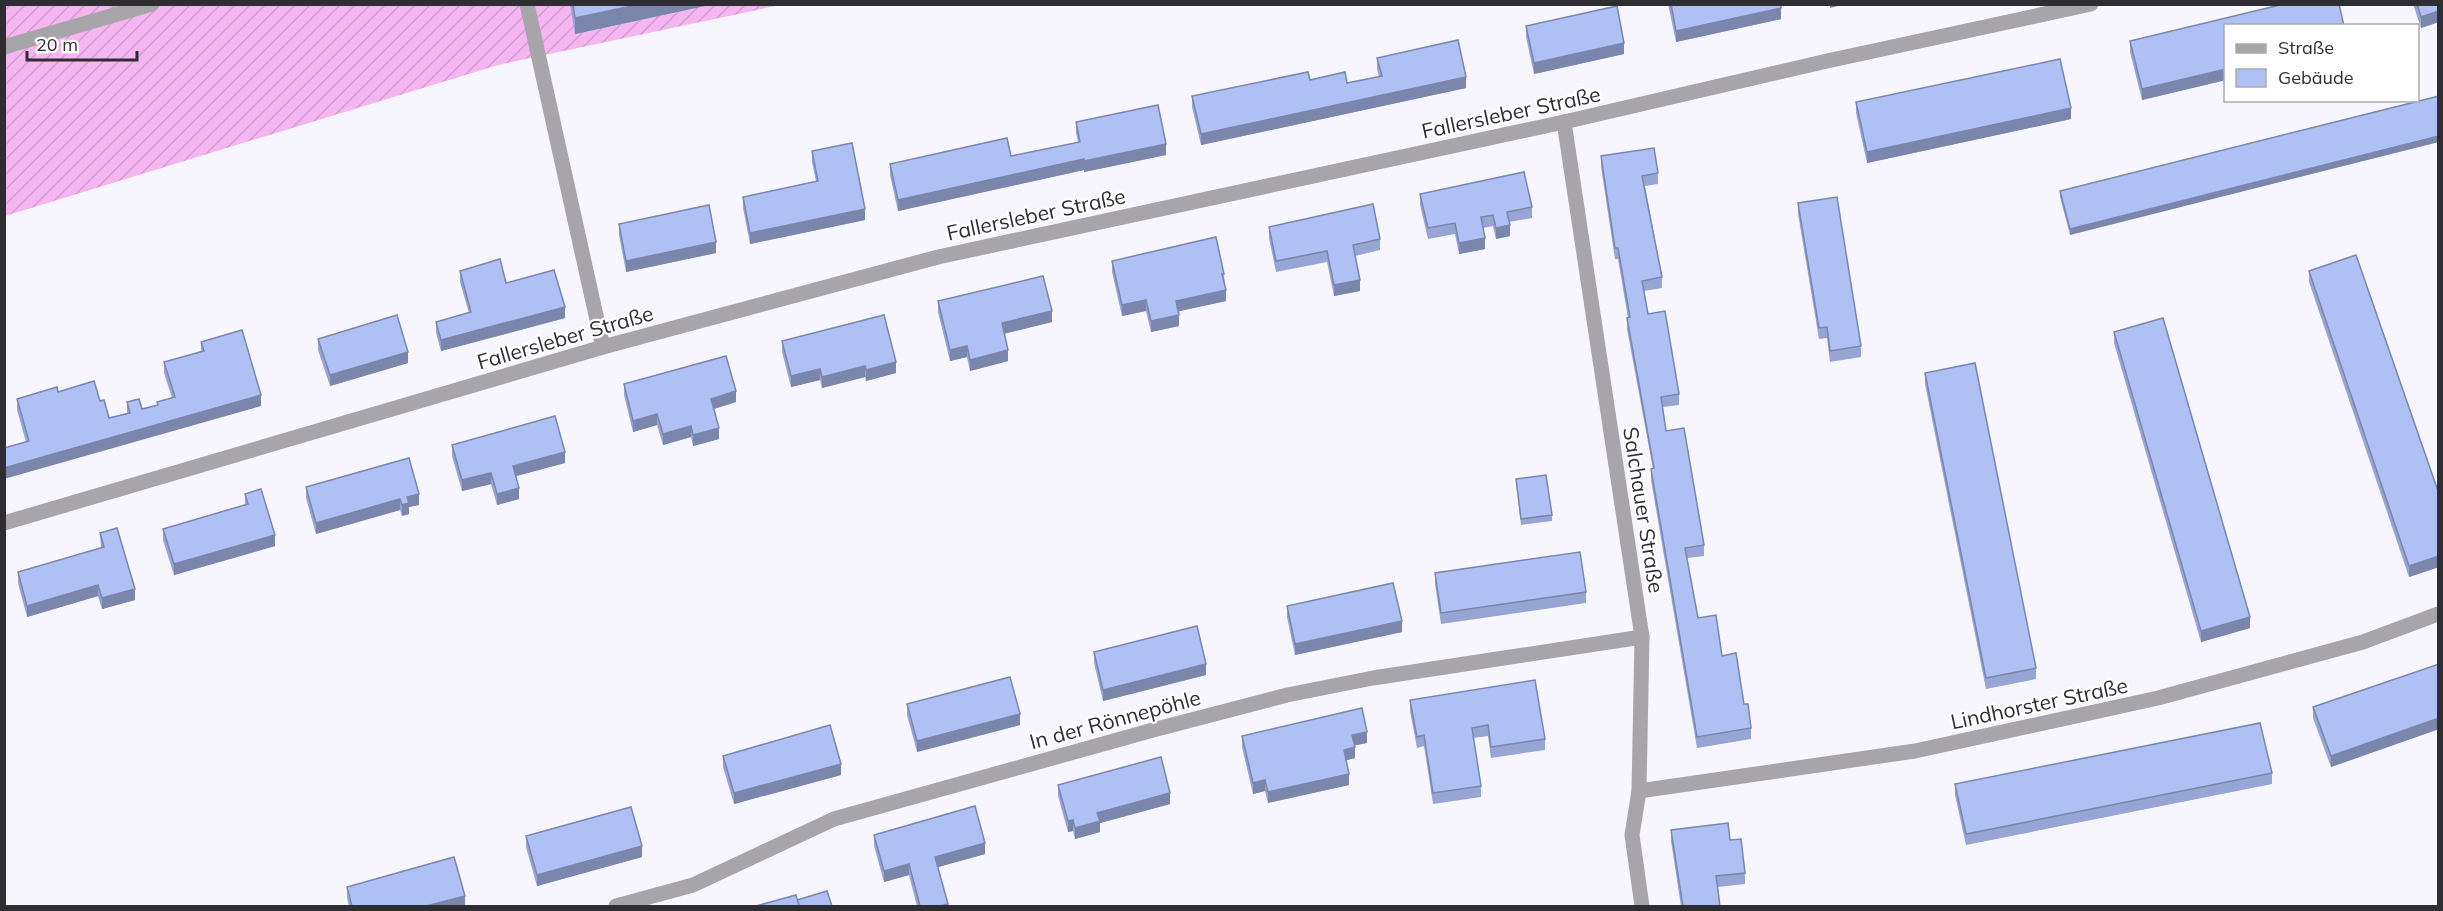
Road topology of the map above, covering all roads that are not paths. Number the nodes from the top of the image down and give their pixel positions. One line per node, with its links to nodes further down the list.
1 (152, 4): 4 (street)
2 (527, 4): 6 (street)
3 (2091, 4): 5 (street, Fallersleber Straße)
4 (4, 47)
5 (1564, 122): 6 (street, Fallersleber Straße); 9 (street, Salchauer Straße)
6 (603, 346): 7 (street, Fallersleber Straße)
7 (4, 524)
8 (2439, 614): 10 (street, Lindhorster Straße)
9 (1642, 637): 10 (street, Salchauer Straße); 11 (street, In der Rönnepöhle)
10 (1639, 791): 12 (street, Salchauer Straße)
11 (616, 906)
12 (1642, 906)

